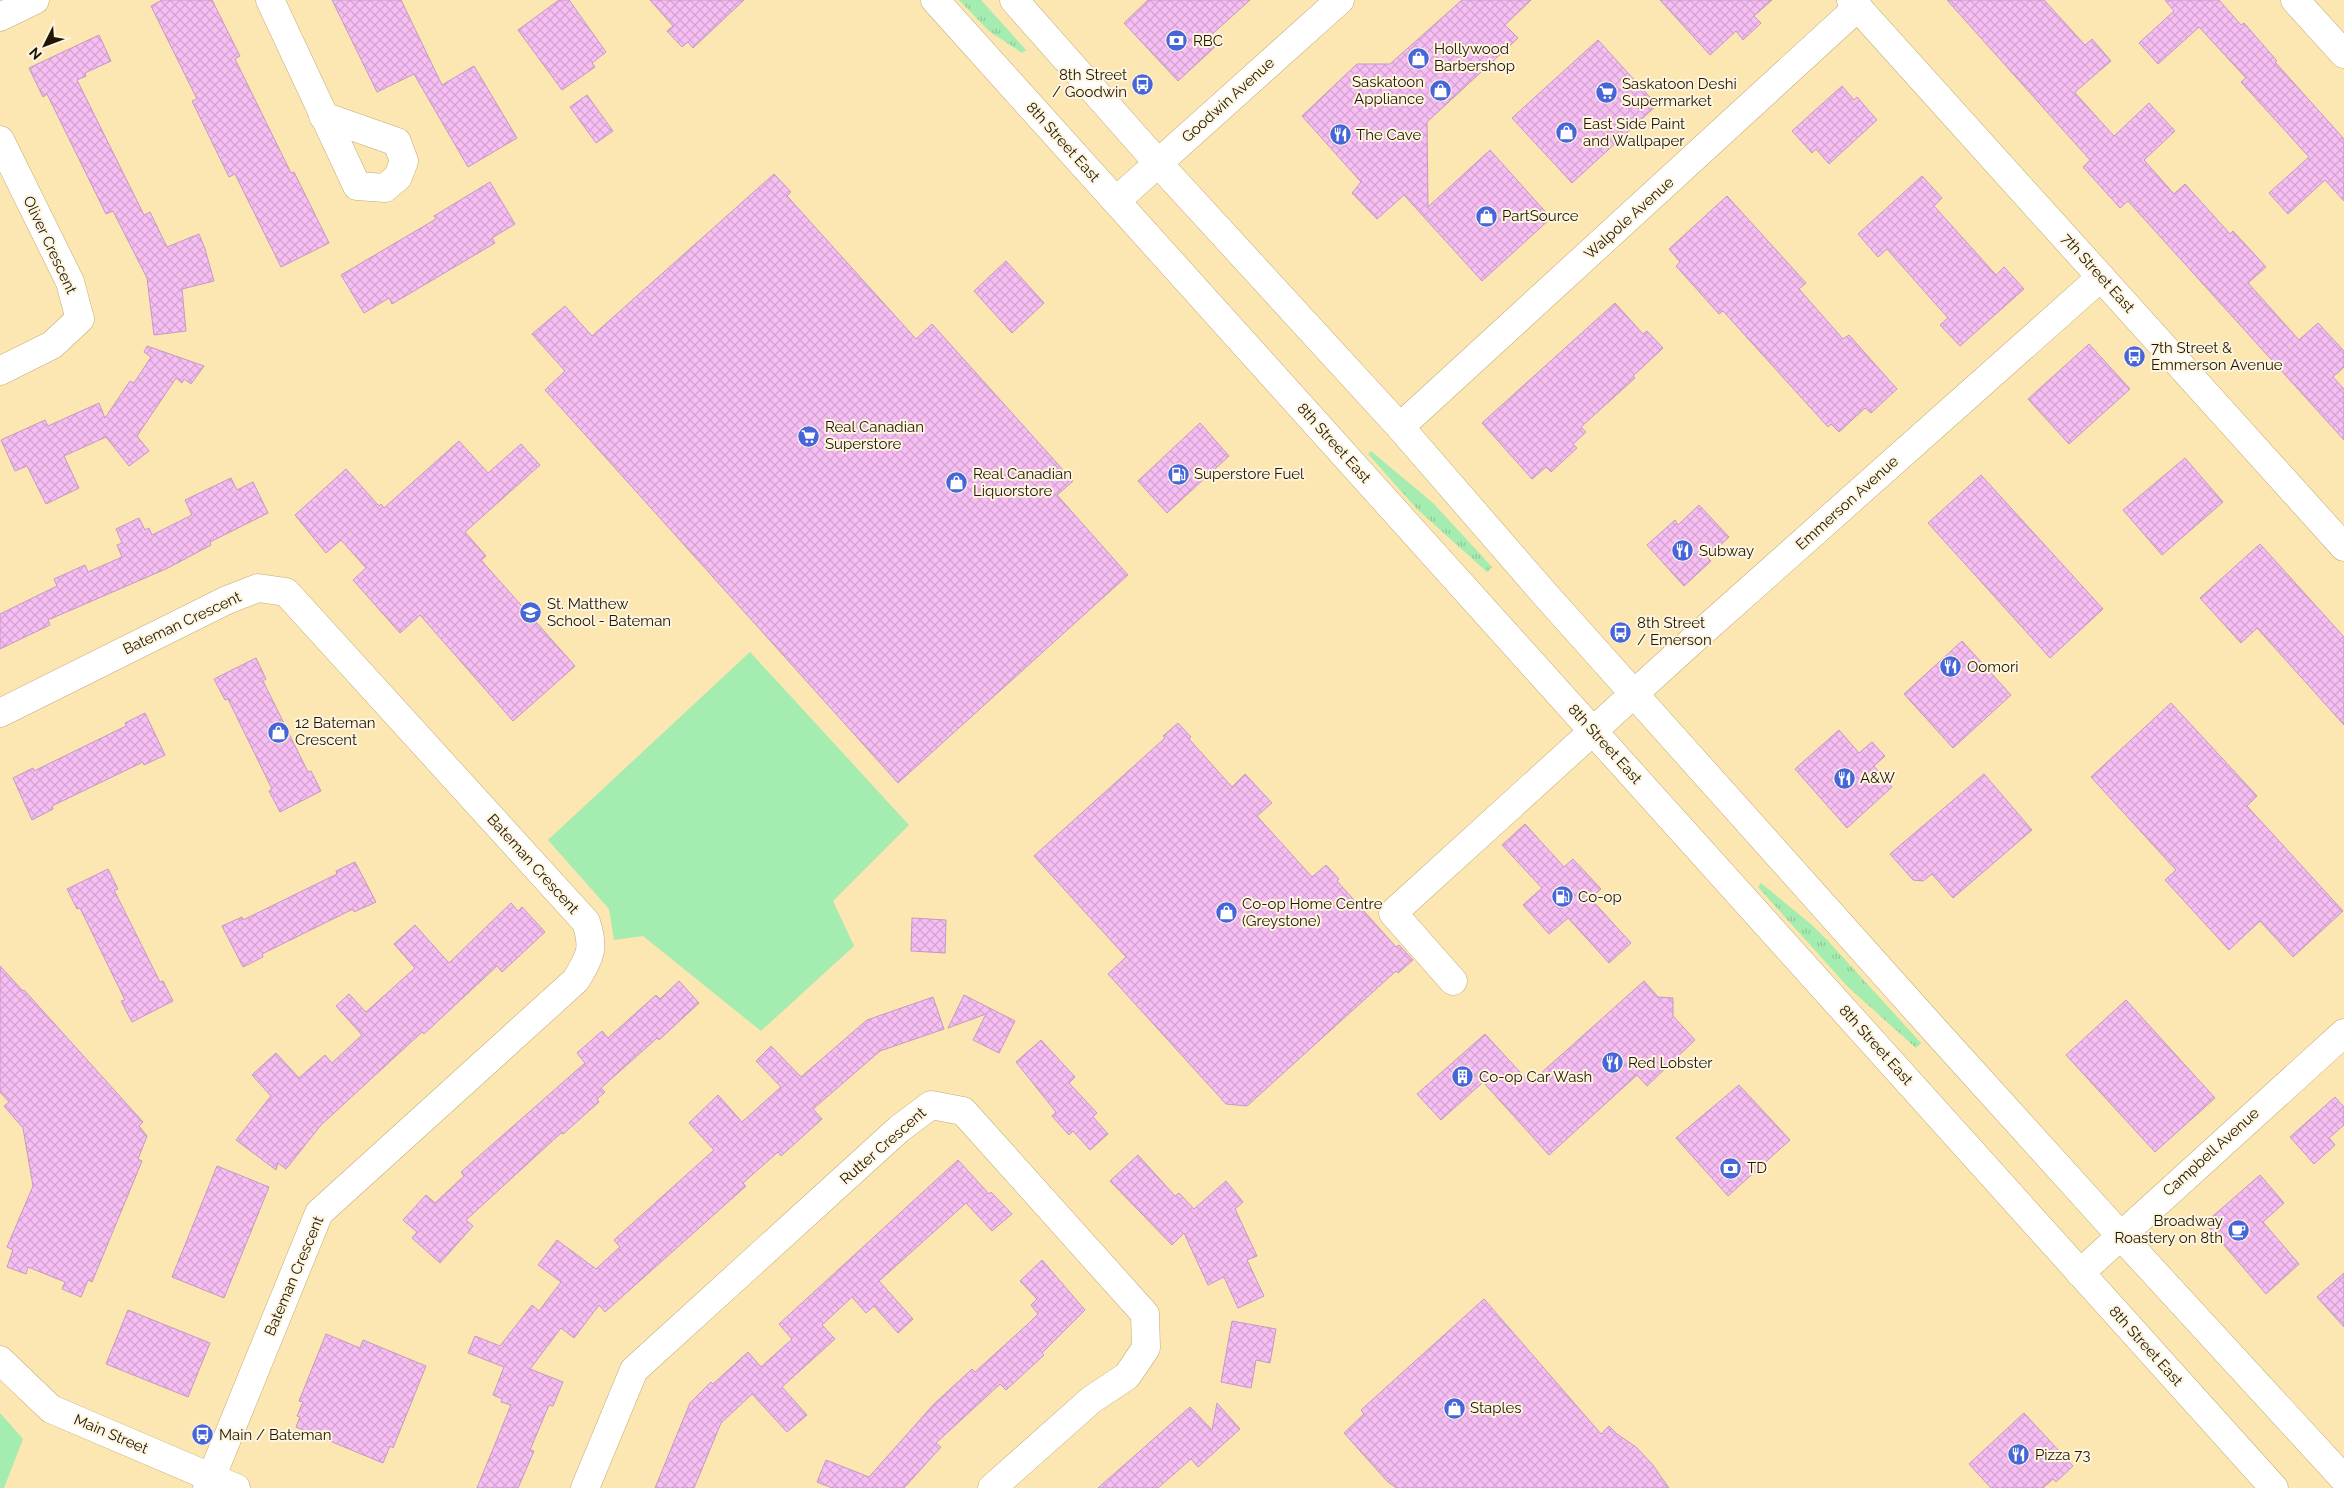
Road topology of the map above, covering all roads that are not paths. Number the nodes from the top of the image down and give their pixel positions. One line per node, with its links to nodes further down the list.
1 (35, 0): 8 (street)
2 (270, 0): 10 (street)
3 (935, 0): 13 (street, 8th Street East)
4 (1014, 0): 12 (street)
5 (1340, 0): 12 (street, Goodwin Avenue)
6 (2295, 0): 9 (street)
7 (1855, 4): 14 (street, 7th Street East); 16 (street, Walpole Avenue)
8 (0, 17)
9 (2344, 54)
10 (323, 116)
11 (0, 140): 15 (street, Oliver Crescent)
12 (1158, 163): 13 (street, Goodwin Avenue); 16 (street)
13 (1116, 201): 20 (street, 8th Street East)
14 (2101, 277): 17 (street, 7th Street East); 18 (street, Emmerson Avenue)
15 (0, 371)
16 (1400, 428): 18 (street)
17 (2344, 547)
18 (1634, 695): 20 (street, Emmerson Avenue); 23 (street)
19 (0, 713): 27 (street, Bateman Crescent)
20 (1593, 731): 21 (street, Emmerson Avenue); 24 (street, 8th Street East)
21 (1453, 981)
22 (2344, 1033): 23 (street, Campbell Avenue)
23 (2120, 1235): 24 (street, Campbell Avenue); 26 (street)
24 (2080, 1273): 31 (street, 8th Street East)
25 (0, 1360): 27 (street, Main Street)
26 (2344, 1479)
27 (209, 1483): 28 (street, Main Street)
28 (236, 1488)
29 (585, 1488): 30 (street, Rutter Crescent)
30 (992, 1488)
31 (2274, 1488)

